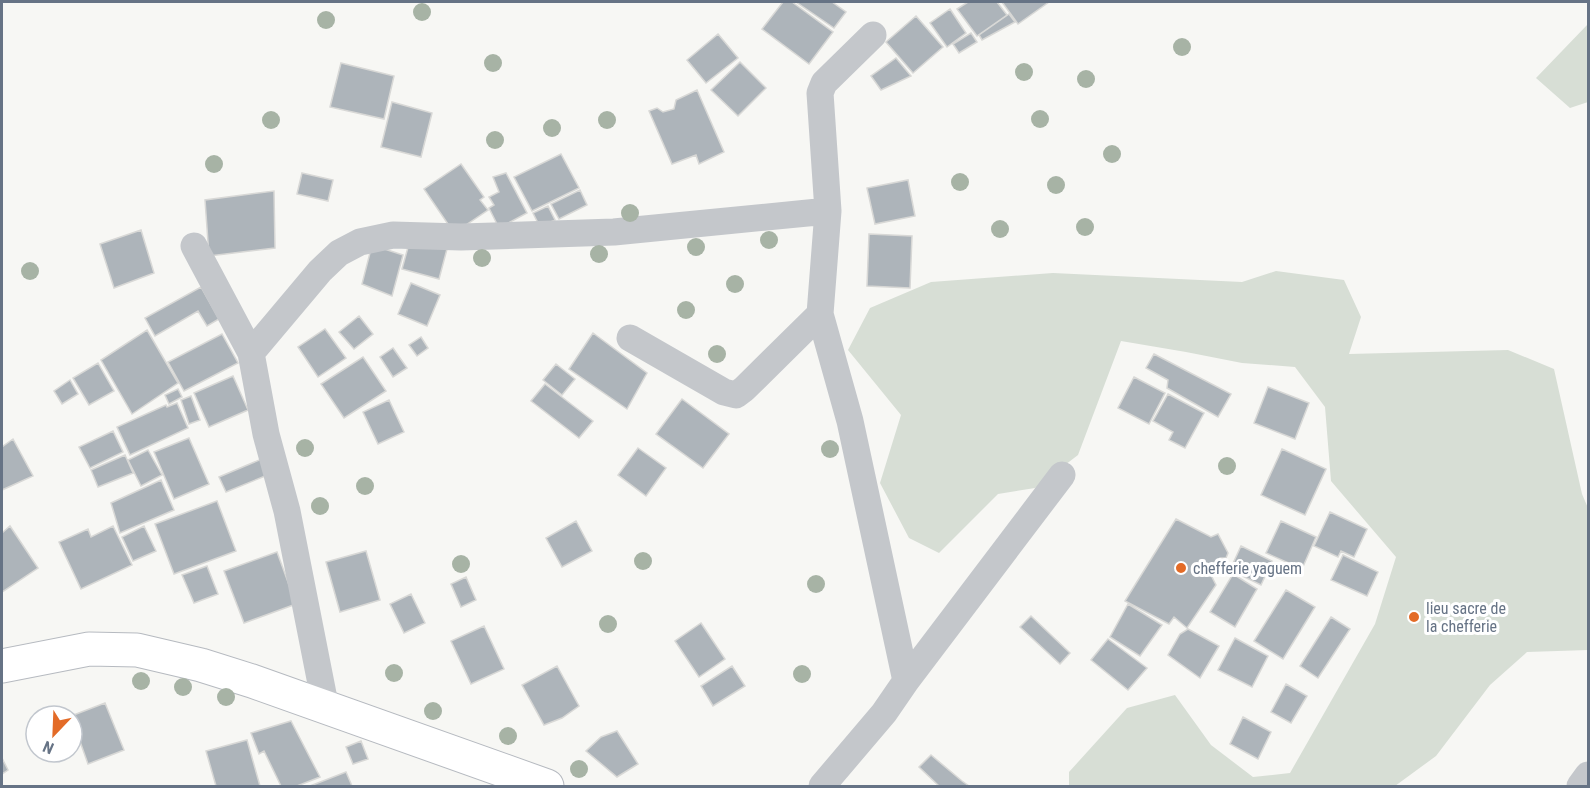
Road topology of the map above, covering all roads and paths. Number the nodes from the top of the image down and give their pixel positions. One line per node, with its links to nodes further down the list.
1 (873, 35): 2 (street)
2 (828, 212): 4 (street); 6 (street)
3 (194, 246): 6 (street)
4 (820, 314): 5 (street); 9 (street)
5 (630, 338)
6 (251, 353): 10 (street)
7 (1062, 475): 9 (street)
8 (2, 666): 10 (main road)
9 (906, 681): 13 (street)
10 (326, 709): 12 (main road)
11 (1588, 775): 14 (street)
12 (547, 786)
13 (822, 786)
14 (1580, 786)

